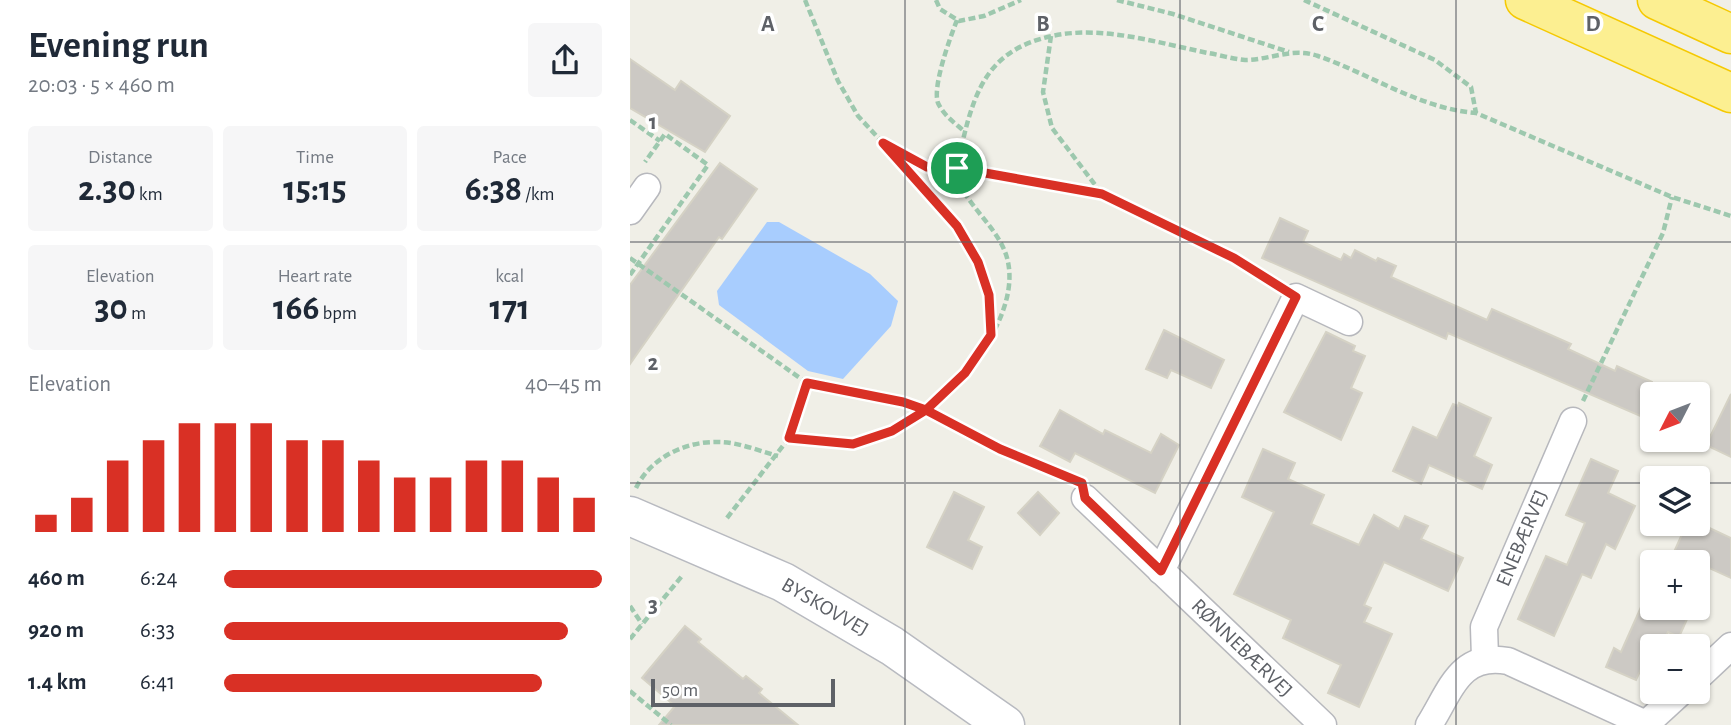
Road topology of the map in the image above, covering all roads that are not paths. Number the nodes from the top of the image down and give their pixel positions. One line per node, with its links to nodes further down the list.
1 (1525, 0): 4 (highway)
2 (1657, 0): 3 (highway)
3 (1731, 34)
4 (1731, 93)
5 (647, 187): 6 (street)
6 (630, 211)
7 (1349, 322): 11 (street)
8 (1573, 421): 13 (street, ENEBÆRVEJ)
9 (1085, 498): 11 (street, RØNNEBÆRVEJ)
10 (632, 504): 16 (main road, BYSKOVVEJ)
11 (1161, 571): 17 (street, RØNNEBÆRVEJ)
12 (1731, 646): 14 (street)
13 (1485, 658): 18 (street); 19 (street)
14 (1710, 666)
15 (1669, 704): 19 (street)
16 (1005, 725)
17 (1323, 725)
18 (1429, 725)
19 (1647, 725)

